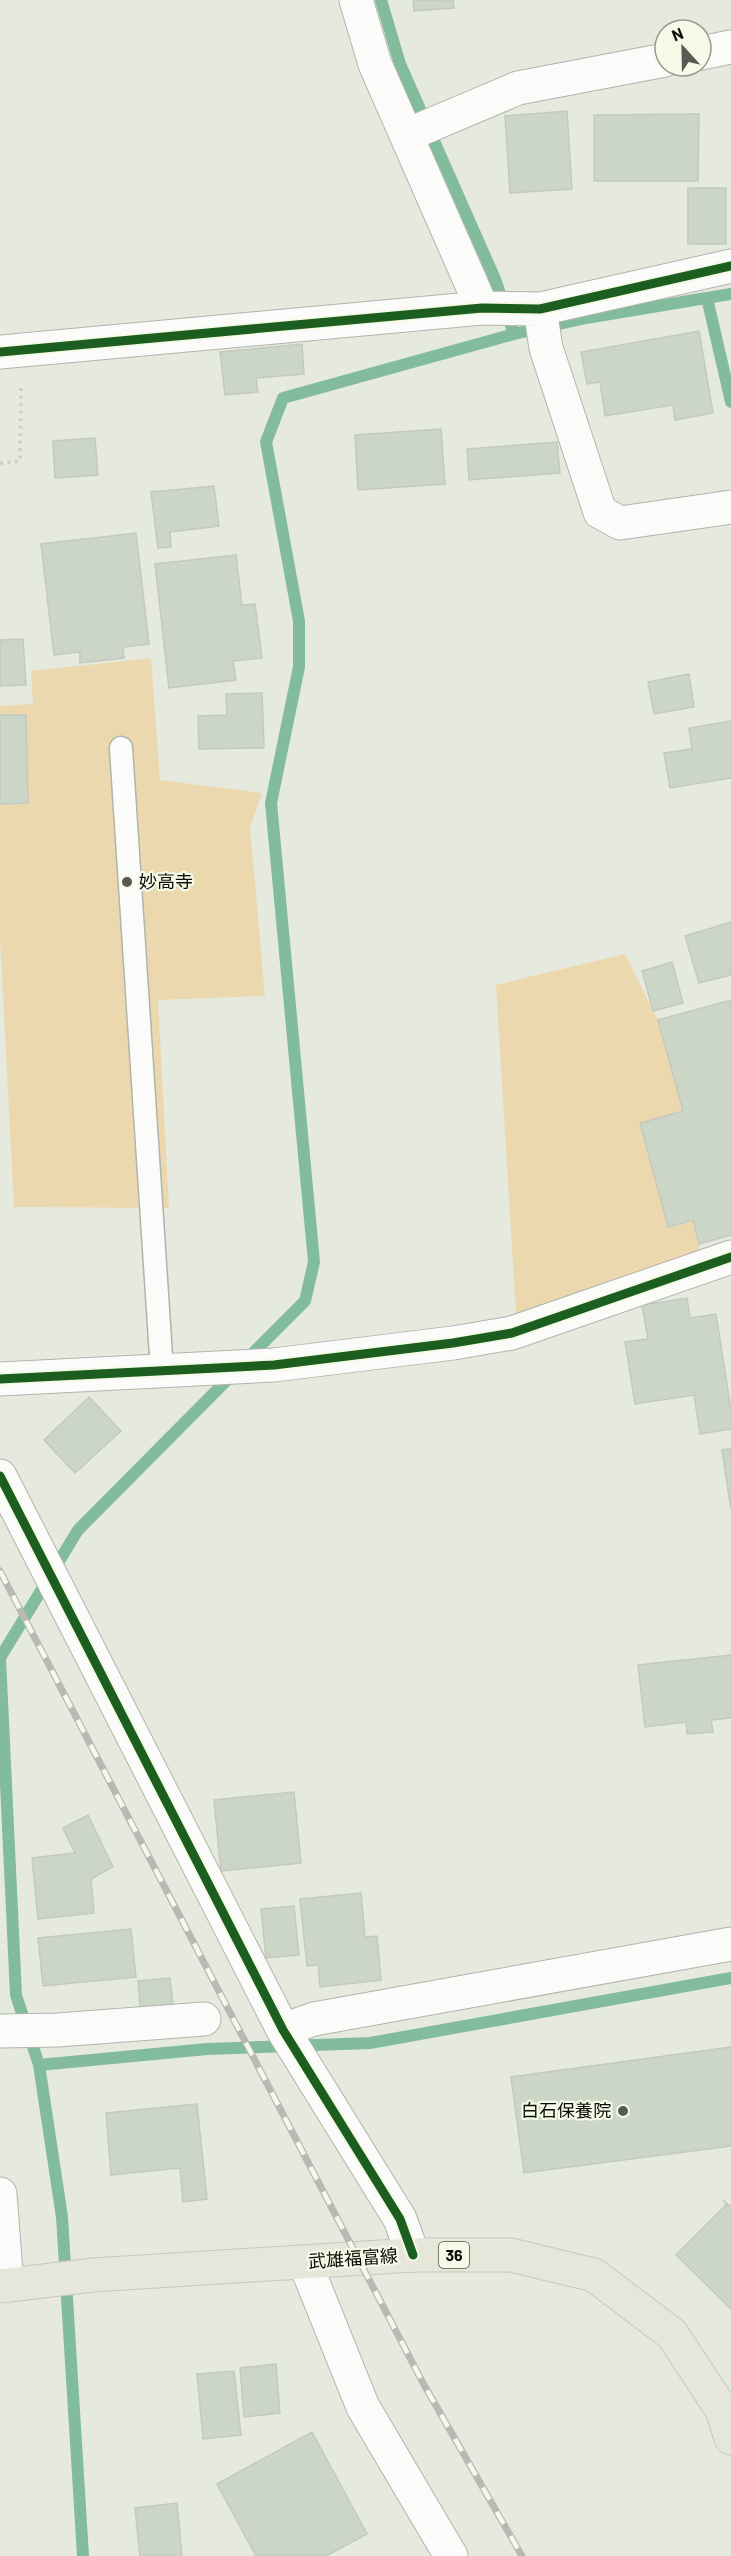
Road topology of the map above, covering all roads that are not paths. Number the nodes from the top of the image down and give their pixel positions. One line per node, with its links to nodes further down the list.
1 (356, 0): 5 (street)
2 (731, 47): 3 (street)
3 (713, 50)
4 (653, 62): 5 (street)
5 (422, 128): 7 (street)
6 (731, 266): 7 (street)
7 (520, 318): 8 (street); 9 (street)
8 (11, 351)
9 (731, 507)
10 (121, 748): 12 (lane)
11 (731, 1257): 12 (street)
12 (162, 1371): 13 (street)
13 (0, 1379)
14 (0, 1476): 17 (street)
15 (731, 1944): 17 (street)
16 (204, 2019): 18 (street)
17 (283, 2030): 20 (street)
18 (2, 2031)
19 (0, 2194): 22 (street)
20 (413, 2255): 21 (main road, 武雄福富線 / 36); 23 (main road, 武雄福富線 / 36)
21 (305, 2263): 22 (main road, 武雄福富線 / 36); 24 (street)
22 (4, 2286)
23 (731, 2438)
24 (451, 2556)

